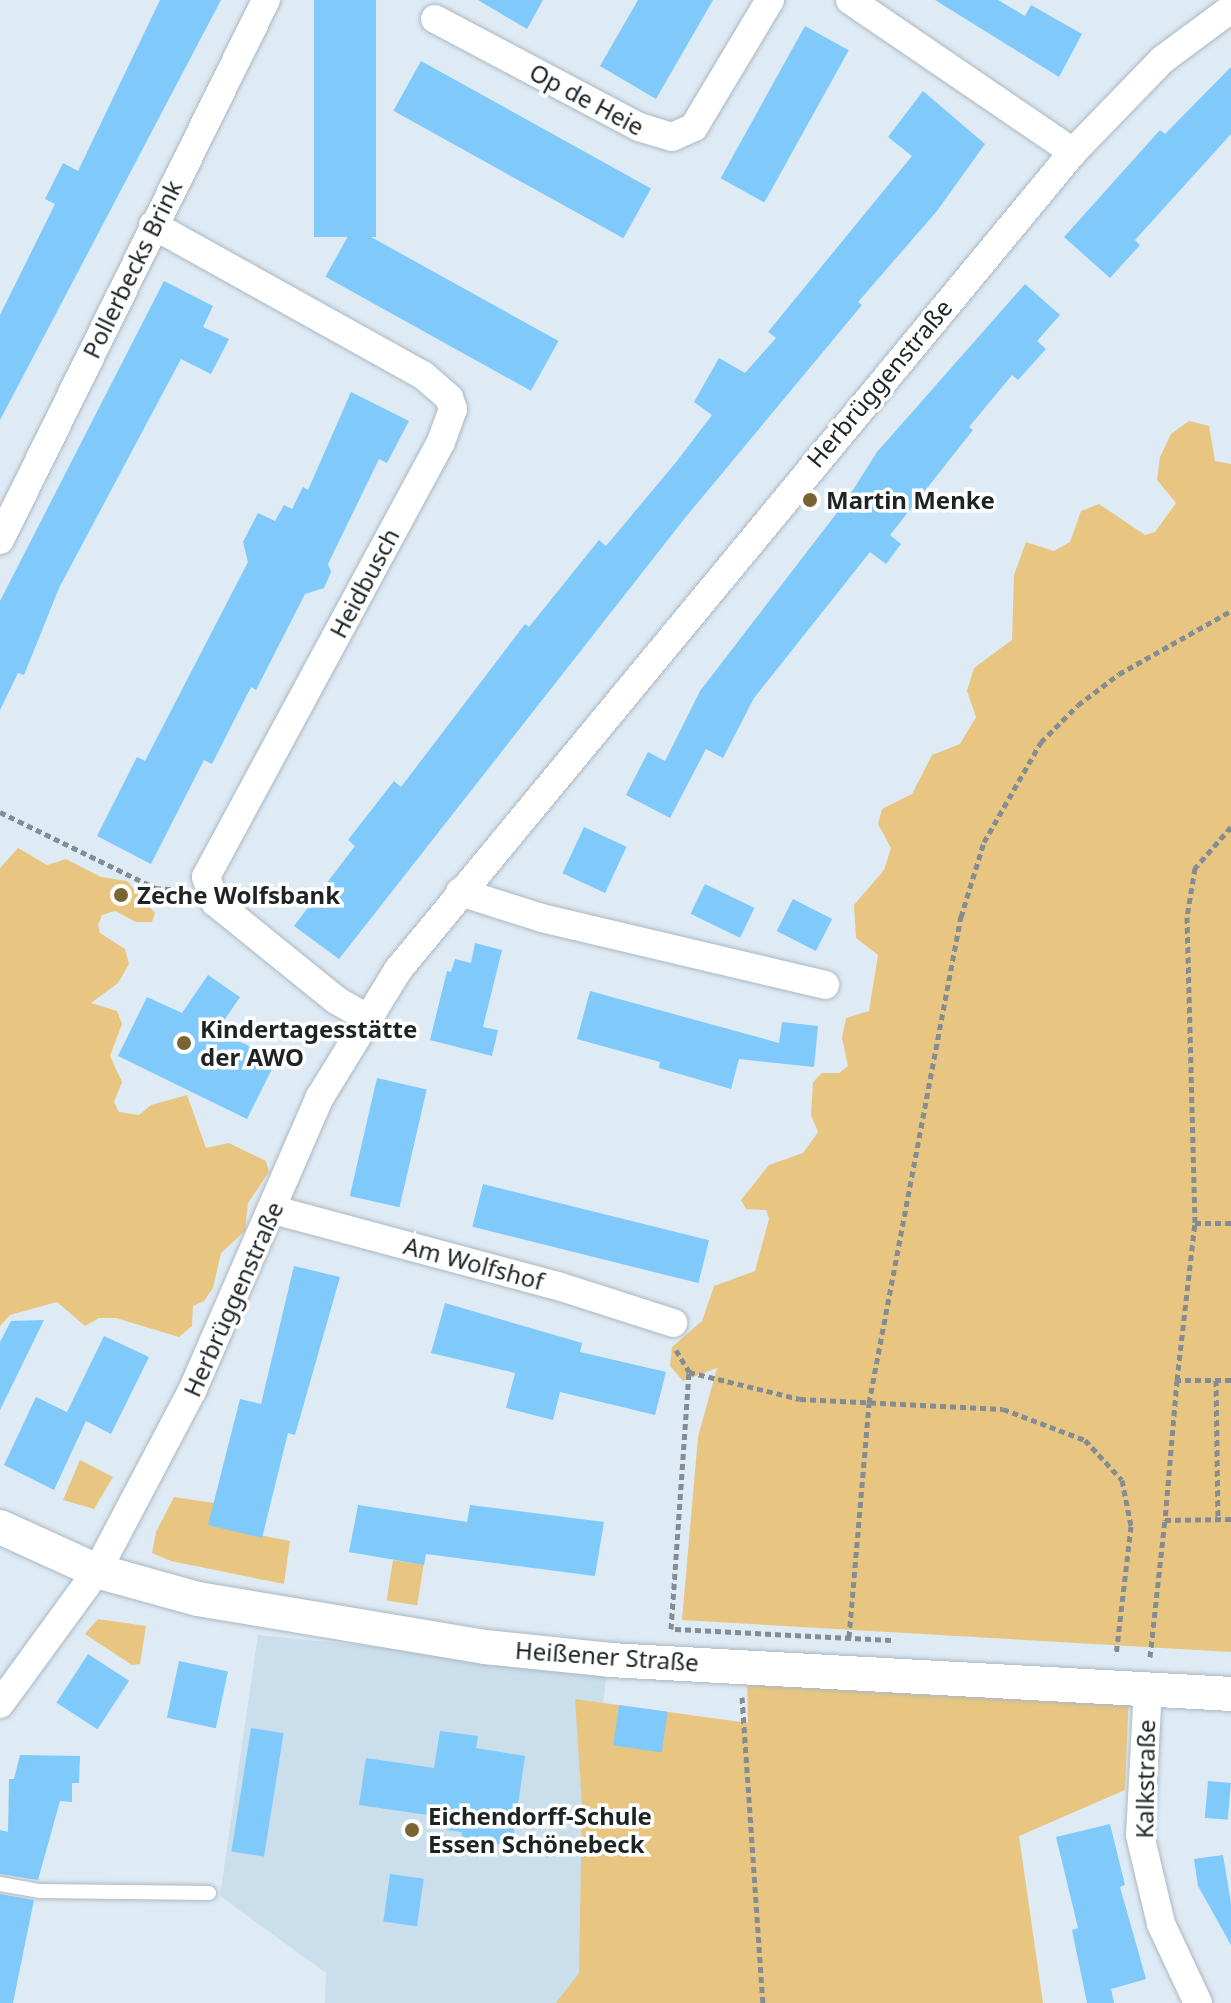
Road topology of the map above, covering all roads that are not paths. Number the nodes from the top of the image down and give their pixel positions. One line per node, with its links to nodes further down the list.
1 (266, 0): 7 (street, Pollerbecks Brink)
2 (770, 0): 5 (street, Op de Heie)
3 (850, 0): 6 (street)
4 (1231, 9): 6 (street, Herbrüggenstraße)
5 (435, 19)
6 (1073, 152): 9 (street, Herbrüggenstraße)
7 (153, 225): 8 (street, Pollerbecks Brink); 11 (street, Heidbusch)
8 (0, 540)
9 (460, 892): 10 (street); 11 (street, Herbrüggenstraße)
10 (825, 985)
11 (366, 1017): 12 (street, Herbrüggenstraße)
12 (274, 1210): 13 (street, Am Wolfshof); 15 (street, Herbrüggenstraße)
13 (673, 1323)
14 (0, 1527): 15 (street, Heißener Straße)
15 (97, 1571): 16 (street, Heißener Straße); 18 (street, Herbrüggenstraße)
16 (1143, 1672): 17 (street, Heißener Straße); 21 (street, Kalkstraße)
17 (1231, 1694)
18 (0, 1704)
19 (0, 1884): 20 (lane)
20 (209, 1893)
21 (1198, 2003)

